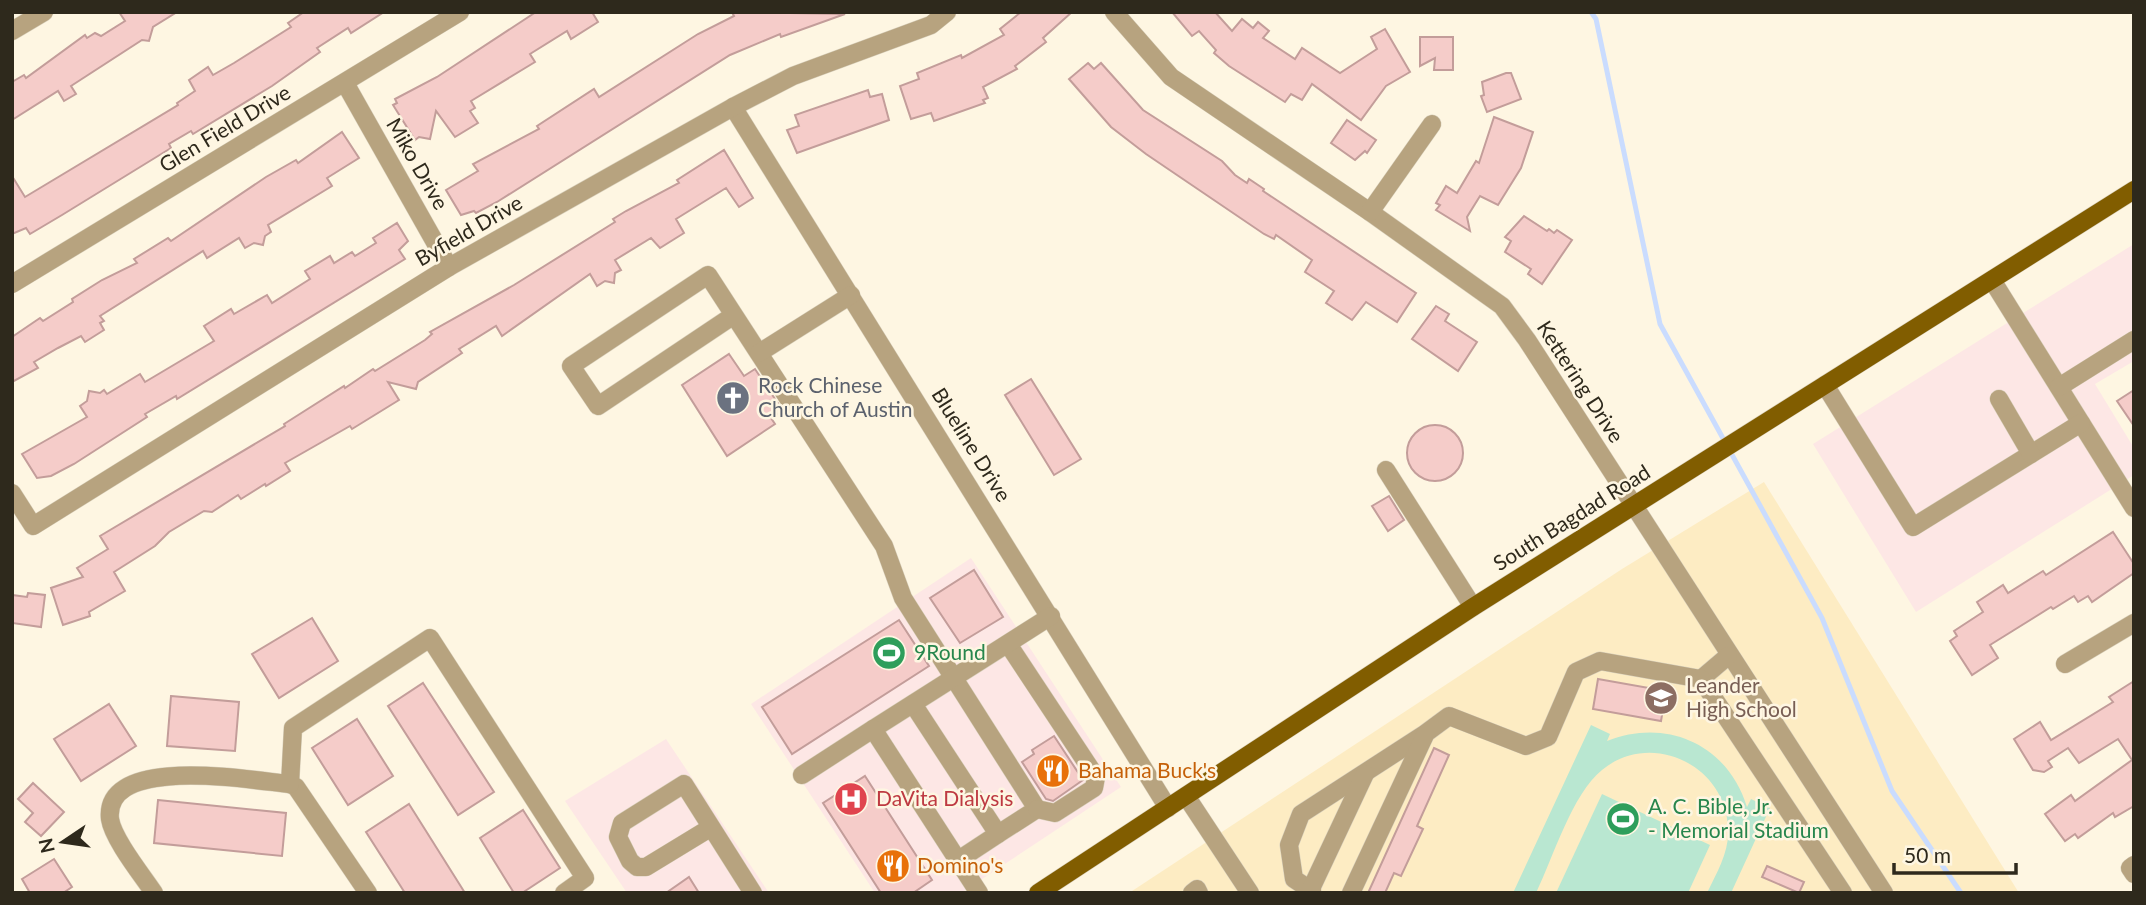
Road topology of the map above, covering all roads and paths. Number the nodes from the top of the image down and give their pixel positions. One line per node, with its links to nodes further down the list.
1 (44, 12): 5 (street)
2 (460, 12): 6 (street, Glen Field Drive)
3 (947, 12): 7 (street, Byfield Drive)
4 (1114, 12): 10 (street, Kettering Drive)
5 (12, 31)
6 (345, 83): 11 (street, Miko Drive); 13 (street, Glen Field Drive)
7 (733, 107): 11 (street, Byfield Drive); 14 (street, Blueline Drive)
8 (1433, 124): 10 (street)
9 (2134, 190): 12 (main road, South Bagdad Road)
10 (1370, 212): 25 (street, Kettering Drive)
11 (449, 267): 24 (street, Byfield Drive)
12 (1992, 279): 18 (main road, South Bagdad Road); 19 (street)
13 (12, 284)
14 (851, 295): 17 (street); 28 (street, Blueline Drive)
15 (734, 315): 15 (street); 17 (street)
16 (2134, 340): 19 (street)
17 (759, 353): 33 (street)
18 (1825, 385): 22 (street); 25 (main road, South Bagdad Road)
19 (2059, 387): 21 (street)
20 (1998, 399): 22 (street)
21 (2081, 422): 22 (street); 26 (street)
22 (2031, 454)
23 (1386, 470): 27 (street)
24 (12, 493)
25 (1633, 506): 27 (main road, South Bagdad Road); 31 (street, Kettering Drive)
26 (2134, 508)
27 (1473, 607): 41 (main road, South Bagdad Road)
28 (1051, 616): 30 (street); 42 (street, Blueline Drive)
29 (2134, 623): 32 (street)
30 (1008, 644): 33 (street); 43 (street)
31 (1728, 656): 34 (street); 60 (street, Kettering Drive)
32 (2065, 664)
33 (954, 678): 35 (street); 43 (street)
34 (1701, 679): 37 (street); 59 (street)
35 (913, 704): 36 (street); 45 (street)
36 (873, 730): 39 (street); 46 (street)
37 (1426, 733): 38 (street); 58 (street)
38 (1364, 774): 48 (street); 48 (street)
39 (802, 775)
40 (290, 784): 47 (street); 49 (street); 50 (street)
41 (1186, 796): 42 (main road, South Bagdad Road); 57 (street)
42 (1168, 808): 54 (main road, South Bagdad Road)
43 (1037, 809): 45 (street)
44 (710, 828): 44 (street); 52 (street)
45 (998, 834): 46 (street)
46 (957, 861): 53 (street)
47 (590, 886): 51 (street)
48 (1310, 892)
49 (154, 893)
50 (368, 893)
51 (564, 893)
52 (753, 893)
53 (979, 893)
54 (1038, 893)
55 (1192, 893): 56 (street)
56 (1199, 893)
57 (1250, 893)
58 (1352, 893)
59 (1843, 893)
60 (1884, 893)

